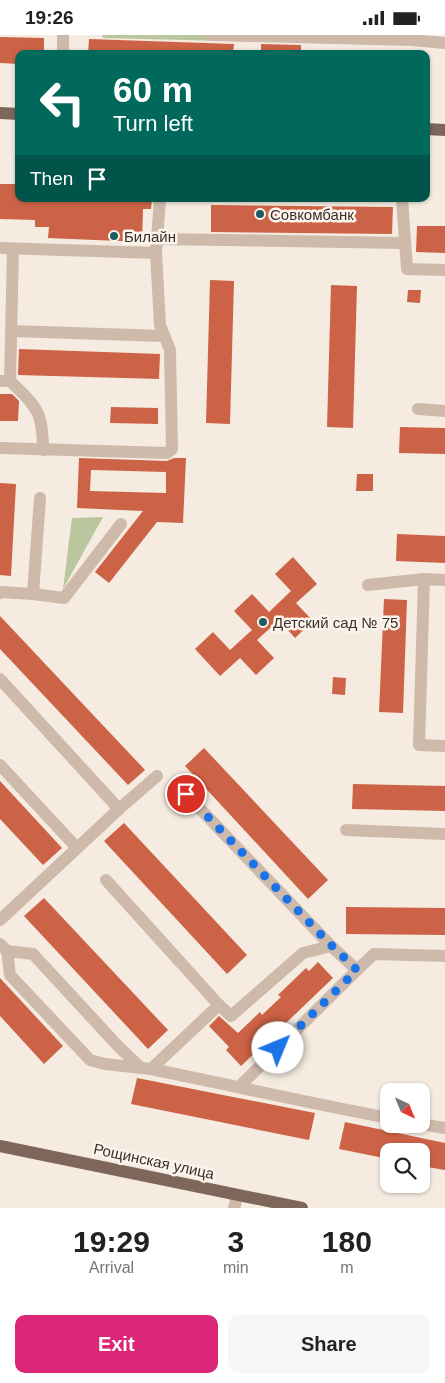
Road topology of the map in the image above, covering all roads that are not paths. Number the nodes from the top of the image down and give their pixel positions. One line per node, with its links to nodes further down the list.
1 (63, 35): 5 (lane)
2 (211, 35): 3 (lane)
3 (408, 38): 4 (lane)
4 (445, 43)
5 (63, 50)
6 (0, 113): 7 (main road)
7 (15, 114)
8 (430, 129): 9 (main road)
9 (445, 130)
10 (160, 202): 12 (lane)
11 (402, 202): 13 (lane)
12 (157, 239): 13 (lane); 15 (lane)
13 (404, 243): 16 (lane)
14 (6, 249): 15 (lane); 17 (lane)
15 (156, 253): 18 (lane)
16 (445, 269)
17 (12, 331): 18 (lane); 19 (lane)
18 (164, 336): 23 (lane)
19 (5, 381): 23 (lane)
20 (418, 409): 21 (lane)
21 (445, 411)
22 (0, 449): 23 (lane)
23 (43, 450)
24 (40, 498): 30 (lane)
25 (121, 524): 30 (lane)
26 (424, 579): 27 (lane); 28 (lane); 32 (lane)
27 (445, 579)
28 (368, 585)
29 (0, 593): 30 (lane)
30 (33, 594)
31 (0, 679): 36 (lane)
32 (445, 746)
33 (0, 765): 39 (lane)
34 (156, 776): 36 (lane)
35 (186, 794): 42 (lane)
36 (119, 809): 39 (lane)
37 (346, 830): 38 (lane)
38 (445, 834)
39 (77, 849): 41 (lane)
40 (106, 880): 46 (lane)
41 (0, 921)
42 (331, 945): 45 (lane); 46 (lane)
43 (3, 947): 47 (lane); 47 (lane)
44 (445, 956): 45 (lane)
45 (357, 970): 48 (lane)
46 (219, 1005): 47 (lane)
47 (146, 1068): 48 (lane)
48 (239, 1087): 49 (lane)
49 (380, 1116)
50 (430, 1126): 51 (lane)
51 (445, 1128)
52 (0, 1146): 53 (main road, Рощинская улица)
53 (238, 1195): 54 (lane); 55 (main road, Рощинская улица)
54 (234, 1208)
55 (302, 1208)

